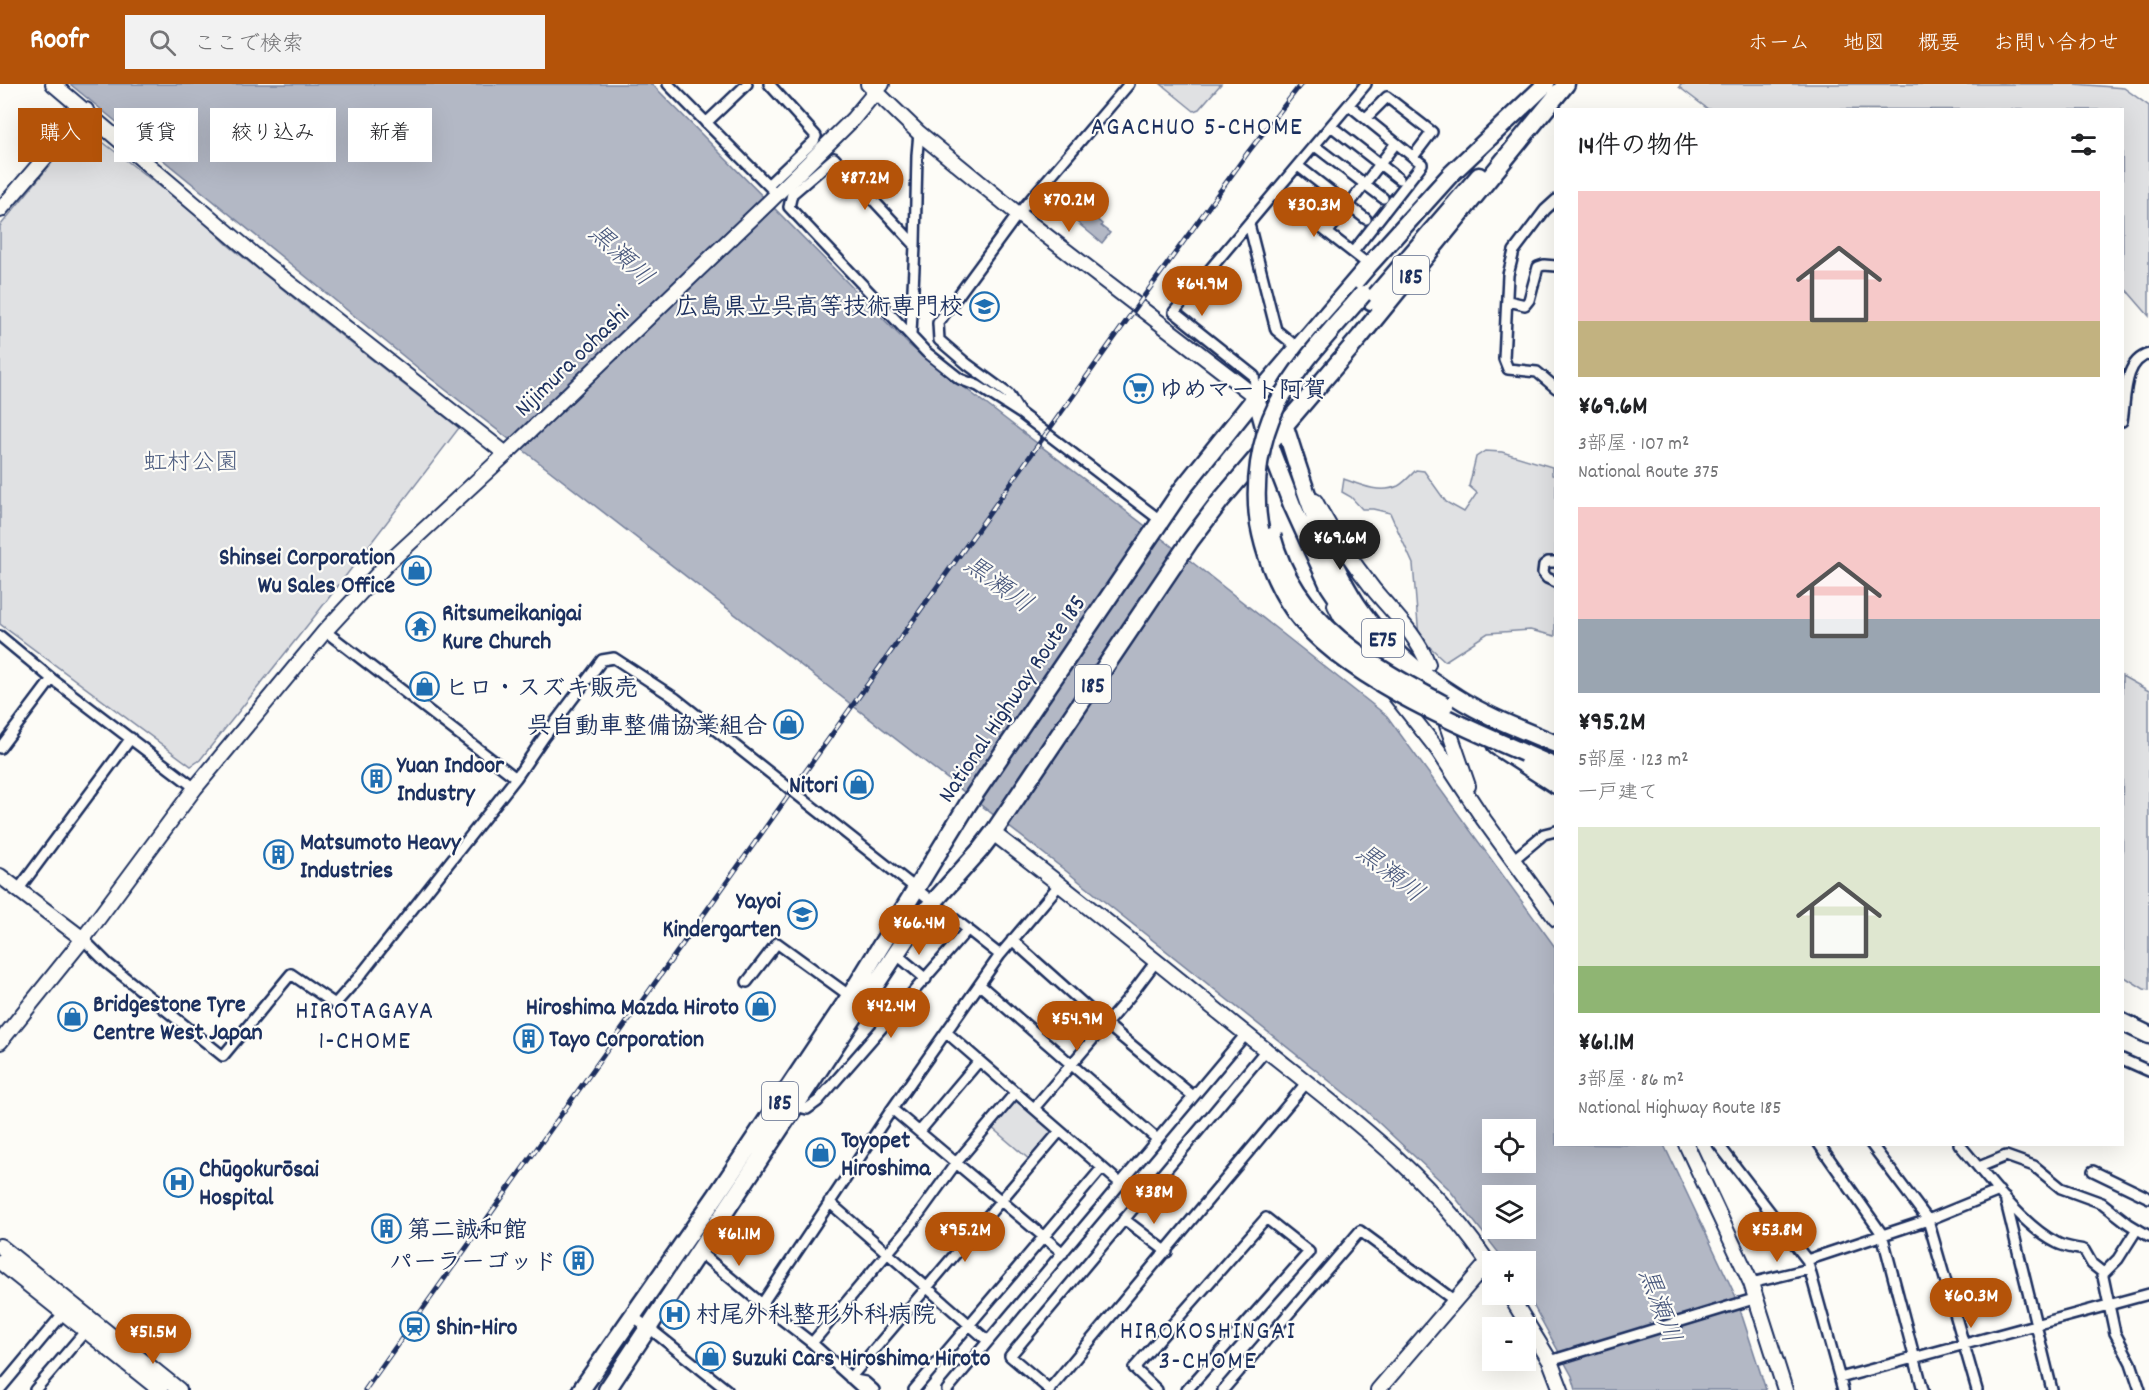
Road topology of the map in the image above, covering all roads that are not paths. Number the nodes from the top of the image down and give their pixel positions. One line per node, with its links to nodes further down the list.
1 (53, 84): 11 (street)
2 (668, 84): 13 (street)
3 (747, 84): 13 (street)
4 (769, 84): 26 (street)
5 (1129, 84): 31 (street)
6 (1366, 84): 10 (street)
7 (1566, 84): 9 (highway, National Highway Route 185 / 185)
8 (875, 87): 16 (street); 26 (street, Nijimura oohashi)
9 (1548, 97): 37 (highway, National Highway Route 185 / 185); 47 (highway, National Highway Route 185 / 185); 63 (highway, bridge)
10 (1349, 105): 12 (street); 15 (street)
11 (83, 108)
12 (1366, 118): 17 (street); 19 (street)
13 (706, 123): 26 (street)
14 (102, 124): 49 (street)
15 (1331, 126): 18 (street); 21 (street)
16 (920, 133): 31 (street); 35 (street)
17 (1396, 143): 19 (street); 21 (street)
18 (1315, 146): 22 (street); 24 (street)
19 (1413, 157): 36 (street)
20 (41, 162): 30 (street)
21 (1380, 164): 23 (street); 24 (street)
22 (1298, 166): 25 (street); 29 (street)
23 (1399, 178)
24 (1364, 183): 27 (street); 29 (street)
25 (1275, 192): 33 (street); 34 (street)
26 (776, 197): 35 (street); 40 (street); 49 (street, Nijimura oohashi)
27 (1383, 198)
28 (1554, 202): 39 (street)
29 (1347, 205): 32 (street); 34 (street)
30 (0, 210)
31 (1018, 213): 44 (street); 46 (street)
32 (1366, 219)
33 (1249, 224): 41 (street); 44 (street)
34 (1328, 232): 36 (street)
35 (915, 245): 40 (street)
36 (1353, 252): 37 (street)
37 (1369, 265): 41 (highway, National Highway Route 185 / 185)
38 (1554, 266): 39 (street)
39 (1508, 301): 43 (street)
40 (911, 334): 46 (street)
41 (1298, 348): 44 (highway, National Highway Route 185 / 185)
42 (2149, 354): 45 (street)
43 (1554, 386)
44 (1256, 397): 47 (highway); 48 (highway); 51 (highway, National Highway Route 185 / 185)
45 (2124, 409)
46 (1020, 413): 51 (street)
47 (1285, 427): 48 (highway, National Highway Route 185 / 185); 50 (highway)
48 (1269, 445): 53 (highway); 70 (highway, National Highway Route 185 / 185)
49 (506, 454): 55 (street, Nijimura oohashi)
50 (1294, 456): 57 (street); 61 (highway, E75)
51 (1157, 524): 76 (highway, National Highway Route 185 / 185)
52 (1554, 562): 54 (street)
53 (1318, 564): 67 (highway, E75); 69 (street)
54 (1554, 581)
55 (325, 631): 66 (street); 68 (street, Nijimura oohashi)
56 (0, 636): 58 (street)
57 (1428, 664)
58 (52, 680): 60 (street); 62 (street)
59 (1447, 725): 69 (street)
60 (132, 738): 68 (street); 75 (street)
61 (1554, 743)
62 (0, 748)
63 (1526, 748): 64 (highway); 65 (highway)
64 (1554, 755)
65 (1554, 766)
66 (516, 778): 76 (street); 80 (street)
67 (1554, 784)
68 (195, 788): 80 (street, Nijimura oohashi)
69 (1484, 820): 72 (street)
70 (995, 830): 74 (street); 77 (highway, National Highway Route 185 / 185)
71 (1554, 833): 72 (street)
72 (1513, 860): 78 (street)
73 (0, 876): 75 (street)
74 (1060, 884): 81 (street); 84 (street)
75 (18, 890): 80 (street)
76 (916, 890): 77 (street); 88 (highway, National Highway Route 185 / 185)
77 (933, 901): 79 (street); 82 (highway, National Highway Route 185 / 185)
78 (1554, 916)
79 (968, 929): 83 (street); 85 (street)
80 (83, 939): 94 (street, Nijimura oohashi)
81 (1012, 940): 83 (street); 90 (street)
82 (896, 954): 85 (street); 103 (highway, National Highway Route 185 / 185)
83 (1000, 955): 87 (street)
84 (1157, 960): 90 (street); 92 (street)
85 (926, 979): 103 (street)
86 (747, 982): 88 (street)
87 (980, 985): 91 (street); 98 (street)
88 (850, 996): 148 (highway, National Highway Route 185 / 185)
89 (2124, 1023): 93 (highway)
90 (1106, 1024): 98 (street); 102 (street)
91 (946, 1032): 97 (street); 105 (street)
92 (1246, 1034): 95 (street); 102 (street)
93 (2149, 1035)
94 (0, 1042)
95 (1266, 1050): 100 (street); 123 (street)
96 (2124, 1060): 99 (street)
97 (980, 1061): 101 (street); 106 (street)
98 (1071, 1064): 104 (street); 108 (street)
99 (2149, 1071)
100 (1306, 1082): 131 (street); 134 (street)
101 (1017, 1092): 104 (street); 114 (street)
102 (1192, 1096): 108 (street)
103 (795, 1106): 130 (highway, National Highway Route 185 / 185)
104 (1035, 1107): 107 (street)
105 (892, 1109): 106 (street); 122 (street)
106 (920, 1131): 114 (street)
107 (1060, 1131): 116 (street); 121 (street)
108 (1157, 1139): 118 (street)
109 (1687, 1146): 139 (street)
110 (1821, 1146): 126 (street)
111 (1872, 1146): 124 (street)
112 (1961, 1146): 115 (street)
113 (1721, 1148): 136 (street)
114 (956, 1163): 121 (street); 132 (street)
115 (1979, 1167): 119 (street); 125 (street)
116 (1102, 1168): 118 (street); 128 (street)
117 (2093, 1171): 120 (street)
118 (1120, 1183): 133 (street)
119 (2002, 1195): 124 (street); 138 (street); 151 (street)
120 (2149, 1198)
121 (1000, 1200): 128 (street); 140 (street)
122 (830, 1202): 132 (street); 144 (street)
123 (1124, 1219): 131 (street); 172 (street)
124 (1928, 1220): 126 (street); 155 (street)
125 (2137, 1229): 127 (street); 138 (street)
126 (1882, 1234): 136 (street); 157 (street)
127 (2149, 1235)
128 (1044, 1238): 133 (street); 149 (street)
129 (0, 1246): 147 (street)
130 (698, 1251): 144 (street); 152 (highway, National Highway Route 185 / 185)
131 (1167, 1252): 172 (street)
132 (887, 1253): 140 (street); 154 (street)
133 (1063, 1253): 153 (street)
134 (1482, 1256)
135 (0, 1262): 147 (street)
136 (1808, 1265): 139 (street); 160 (street)
137 (1482, 1274): 143 (street)
138 (2102, 1275): 146 (street)
139 (1751, 1283): 142 (street)
140 (926, 1287): 149 (street); 159 (street)
141 (2149, 1294): 146 (street)
142 (1752, 1300): 158 (street); 178 (street)
143 (1455, 1301): 175 (street); 176 (street)
144 (762, 1304): 154 (street)
145 (1516, 1305): 158 (street)
146 (2109, 1306): 151 (street); 183 (street)
147 (67, 1308): 150 (street); 162 (street)
148 (632, 1316): 152 (street); 166 (highway, National Highway Route 185 / 185)
149 (969, 1325): 153 (street); 170 (street)
150 (89, 1326): 156 (street); 163 (street)
151 (2035, 1326): 155 (street); 182 (street)
152 (648, 1327): 161 (highway, National Highway Route 185 / 185); 167 (street)
153 (988, 1341): 171 (street)
154 (812, 1343): 159 (street)
155 (1965, 1345): 157 (street); 181 (street)
156 (131, 1359): 164 (street); 165 (street)
157 (1915, 1359): 160 (street); 180 (street)
158 (1554, 1360): 177 (street)
159 (850, 1378): 168 (street); 169 (street)
160 (1840, 1378): 179 (street)
161 (613, 1388)
162 (0, 1389)
163 (35, 1390)
164 (160, 1390)
165 (179, 1390)
166 (581, 1390)
167 (727, 1390)
168 (864, 1390)
169 (874, 1390)
170 (914, 1390)
171 (947, 1390)
172 (1050, 1390)
173 (1157, 1390): 174 (street)
174 (1187, 1390)
175 (1223, 1390)
176 (1378, 1390)
177 (1561, 1390)
178 (1785, 1390)
179 (1843, 1390)
180 (1923, 1390)
181 (1977, 1390)
182 (2052, 1390)
183 (2140, 1390)

